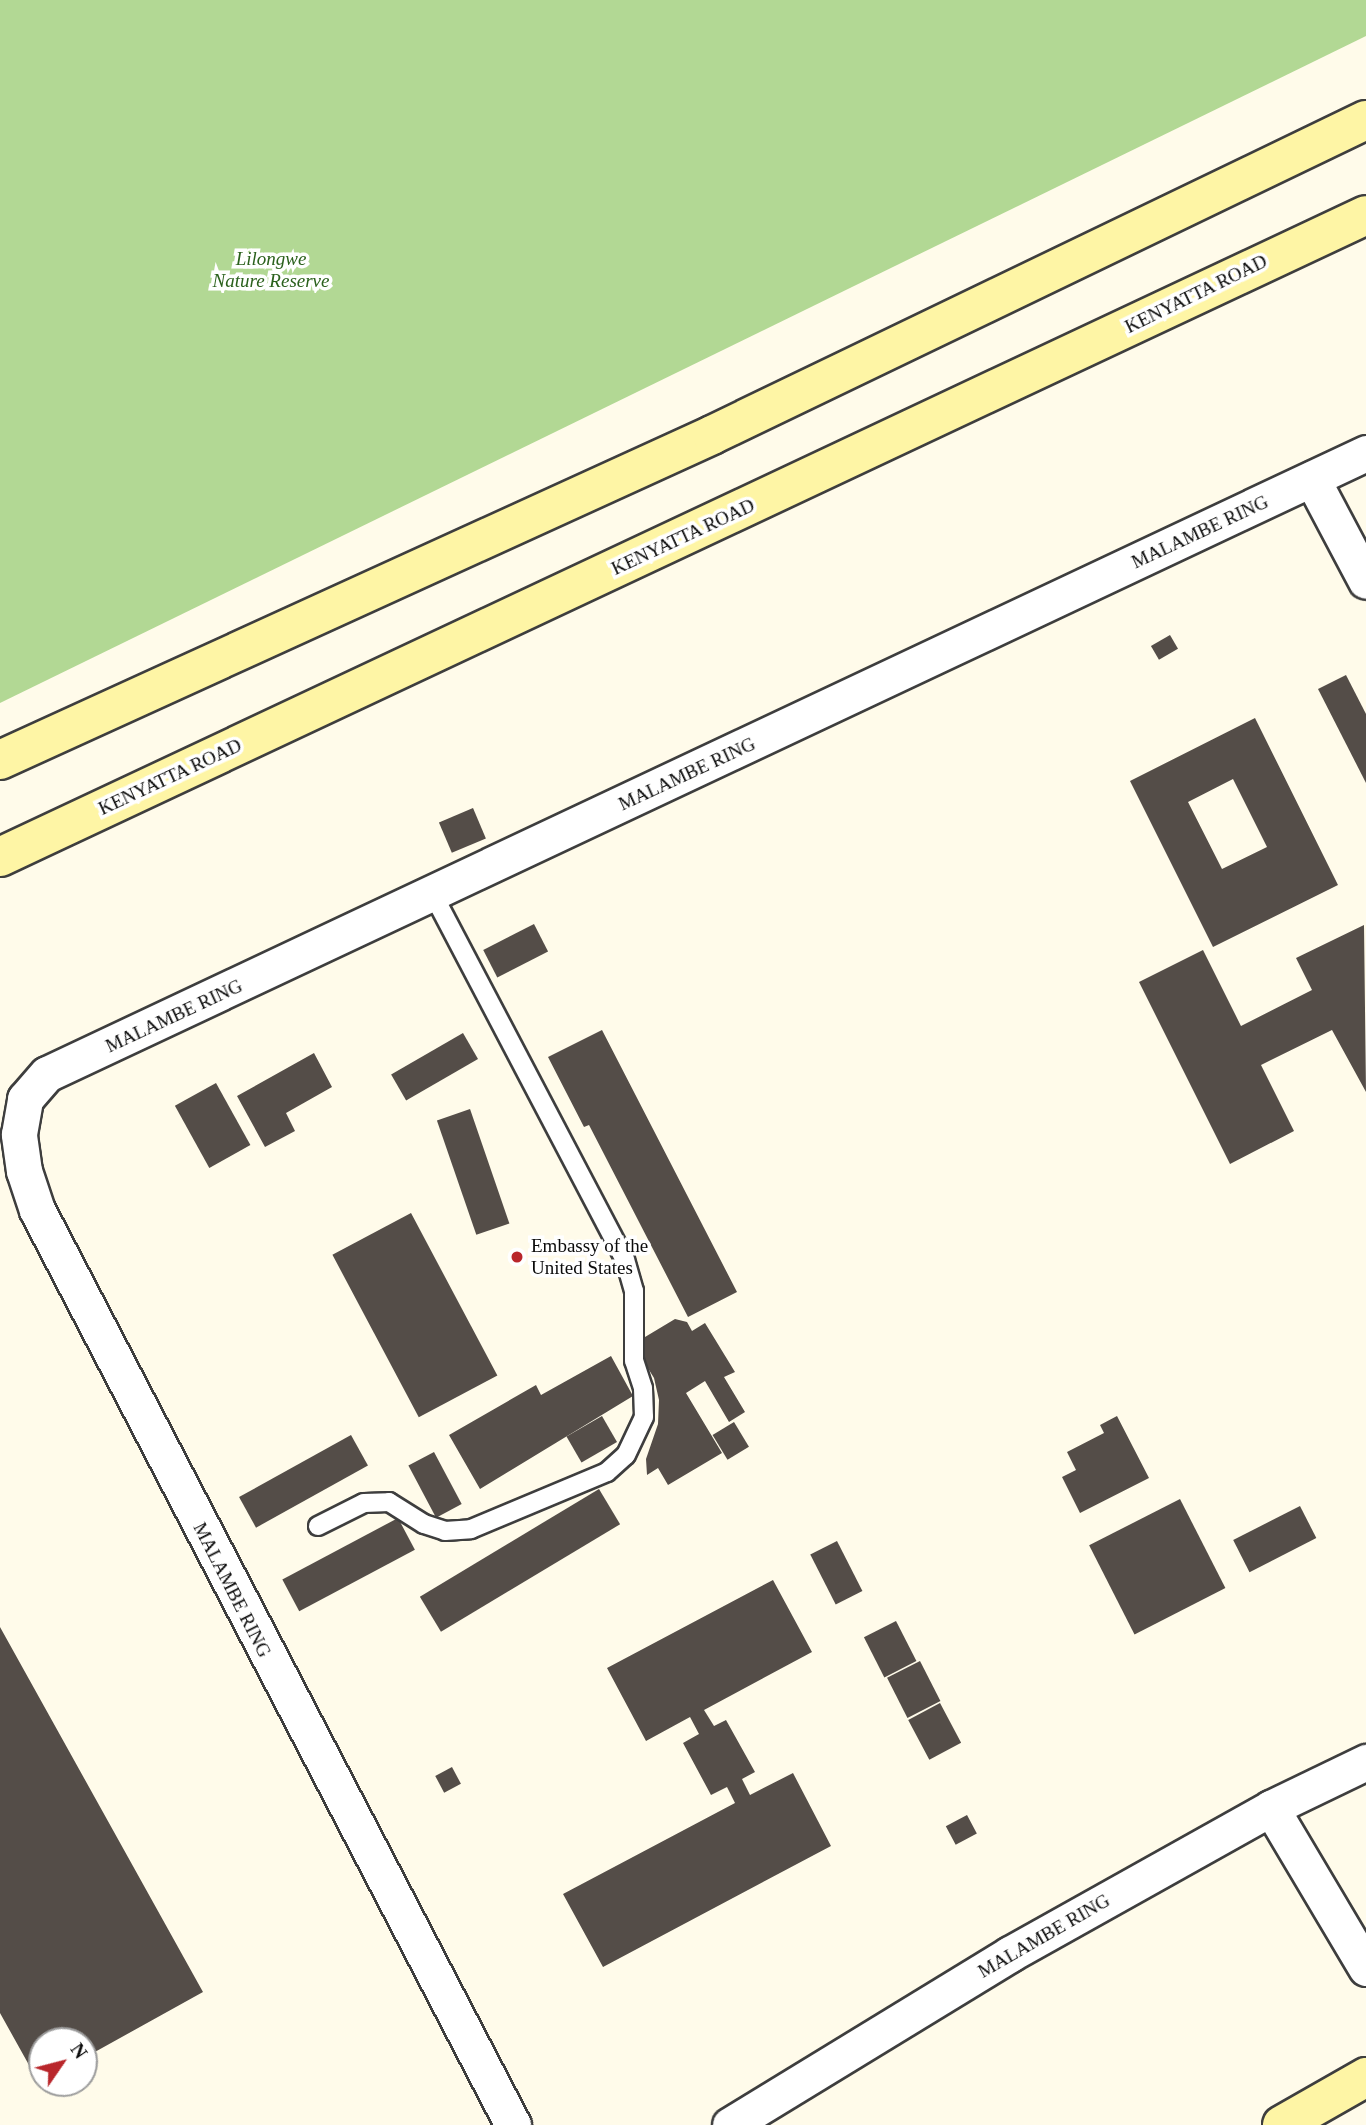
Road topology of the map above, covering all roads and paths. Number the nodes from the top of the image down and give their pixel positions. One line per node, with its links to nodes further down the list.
1 (1366, 120): 6 (main road)
2 (1366, 215): 7 (main road, KENYATTA ROAD)
3 (1366, 453): 4 (street, MALAMBE RING)
4 (1312, 479): 5 (street); 8 (street, MALAMBE RING)
5 (1366, 581)
6 (0, 760)
7 (0, 857)
8 (433, 894): 9 (lane); 15 (street, MALAMBE RING)
9 (318, 1526)
10 (1366, 1762): 11 (street, MALAMBE RING)
11 (1271, 1808): 12 (street); 16 (street, MALAMBE RING)
12 (1366, 1968)
13 (1366, 2077): 14 (main road)
14 (1290, 2123)
15 (513, 2125)
16 (730, 2125)

